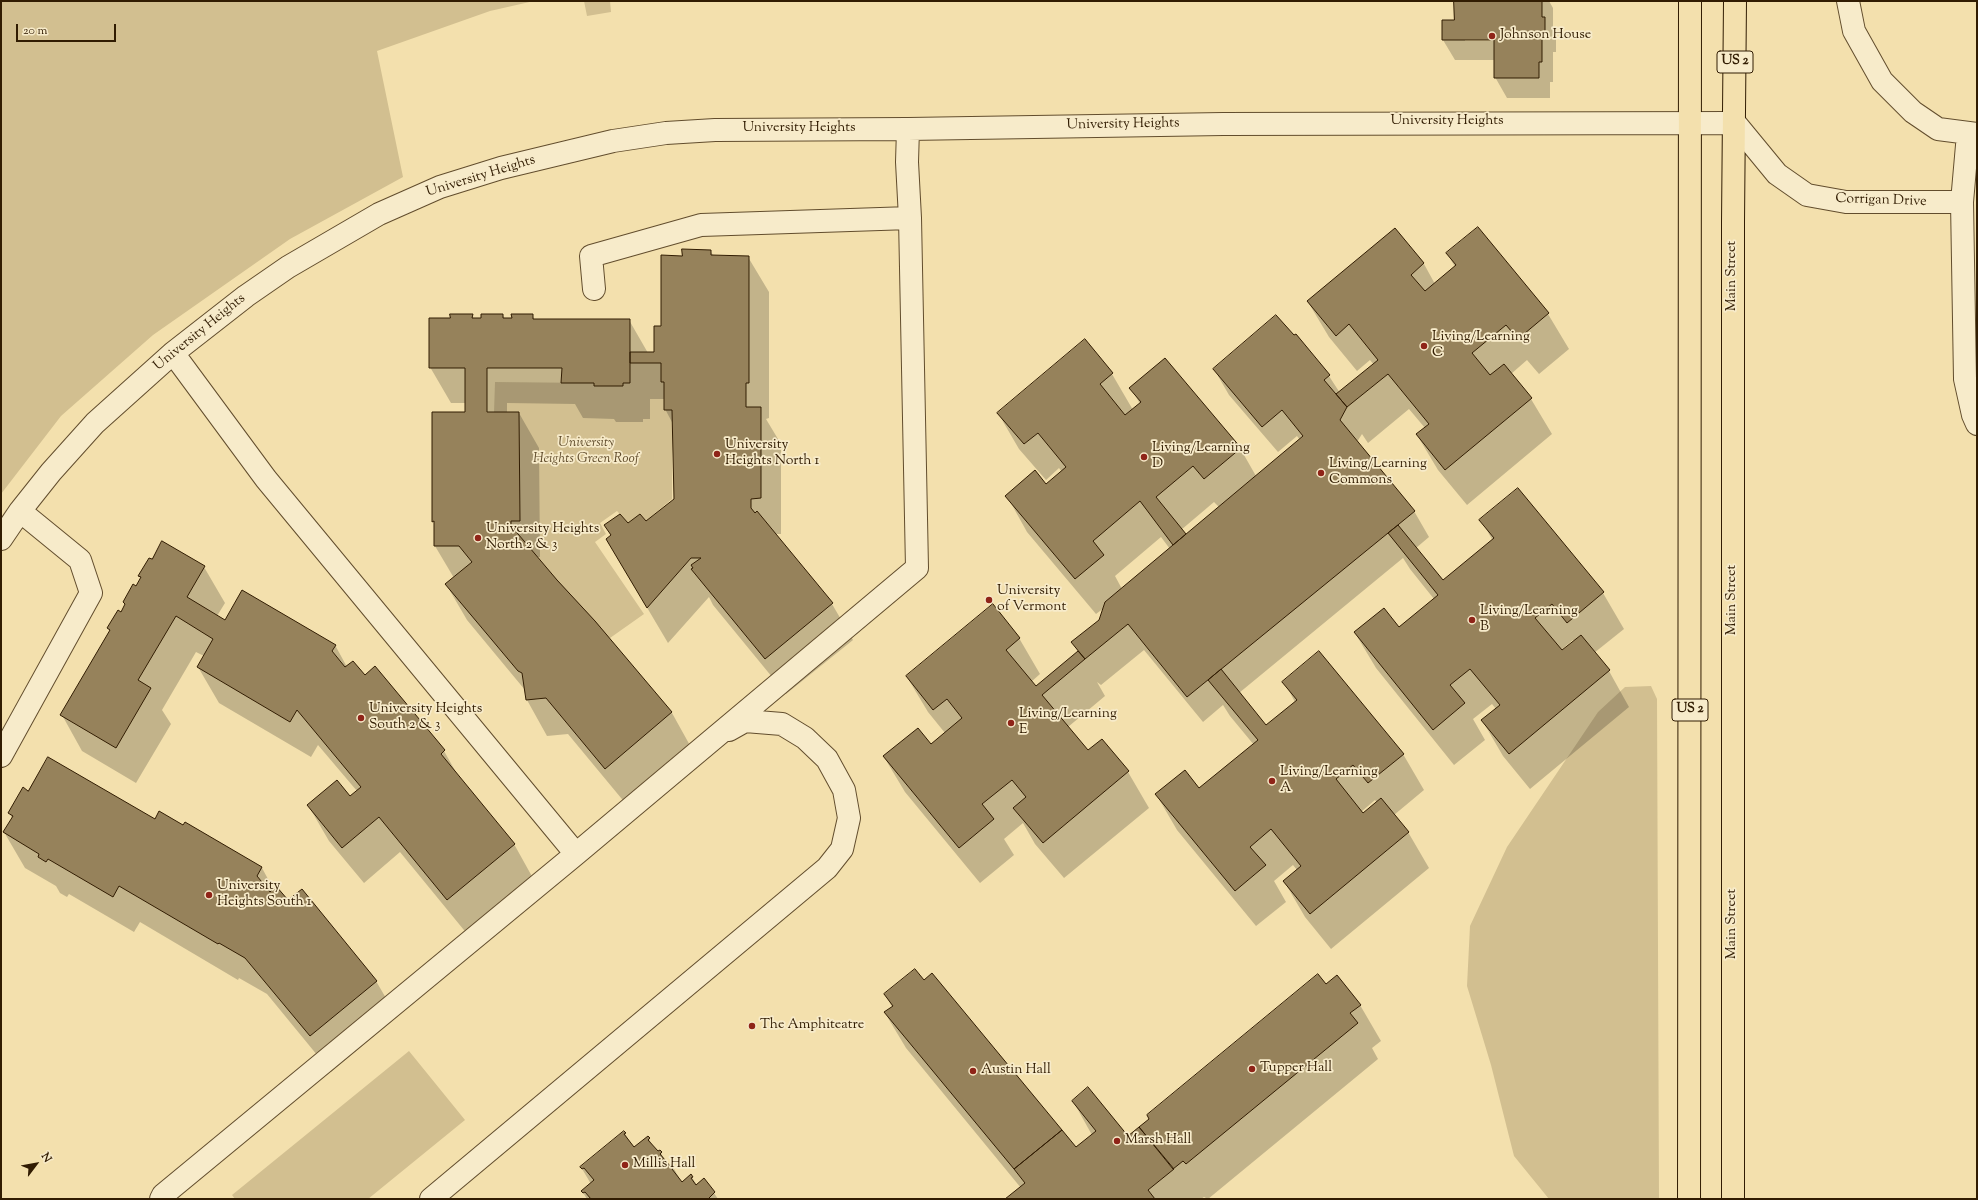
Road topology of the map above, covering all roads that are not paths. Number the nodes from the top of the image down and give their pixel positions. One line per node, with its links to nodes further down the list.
1 (1690, 1): 4 (main road, US 2)
2 (1735, 1): 5 (main road, Main Street / US 2)
3 (1848, 1): 7 (street)
4 (1690, 122): 5 (street, University Heights); 6 (street, University Heights); 20 (main road, US 2)
5 (1735, 123): 8 (street, Corrigan Drive); 21 (main road, Main Street / US 2)
6 (908, 129): 9 (street); 11 (street, University Heights)
7 (1973, 134): 8 (street)
8 (1962, 202): 12 (street)
9 (910, 218): 10 (street); 15 (street)
10 (594, 289)
11 (173, 353): 13 (street, University Heights); 17 (street)
12 (1977, 424)
13 (20, 511): 14 (street, University Heights); 16 (street)
14 (1, 539)
15 (716, 737): 17 (street); 19 (street)
16 (1, 756)
17 (576, 854): 18 (street)
18 (161, 1199)
19 (431, 1199)
20 (1689, 1199)
21 (1733, 1199)

